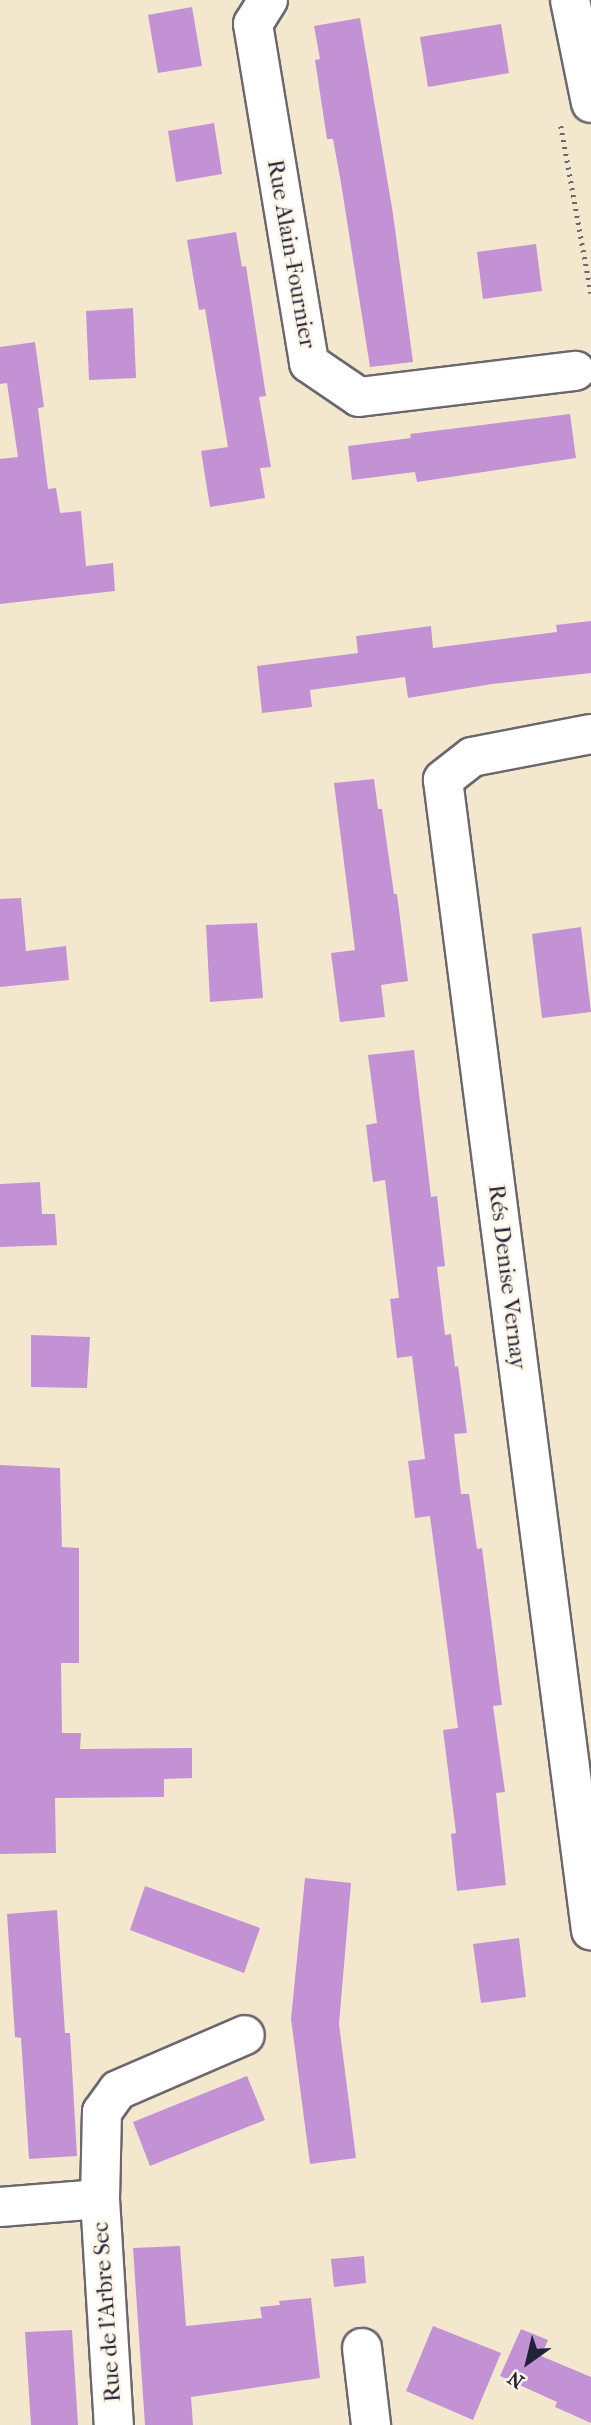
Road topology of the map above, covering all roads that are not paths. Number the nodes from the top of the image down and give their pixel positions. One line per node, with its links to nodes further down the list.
1 (268, 0): 4 (street, Rue Alain-Fournier)
2 (570, 0): 3 (street)
3 (576, 114)
4 (575, 371)
5 (591, 734): 6 (street, Rés Denise Vernay)
6 (591, 1931)
7 (245, 2035): 8 (street, Rue de l'Arbre Sec)
8 (100, 2199): 9 (street, Rue de l'Arbre Sec); 11 (street, Rue de l'Arbre Sec)
9 (0, 2207)
10 (362, 2348): 12 (street)
11 (114, 2425)
12 (371, 2425)

